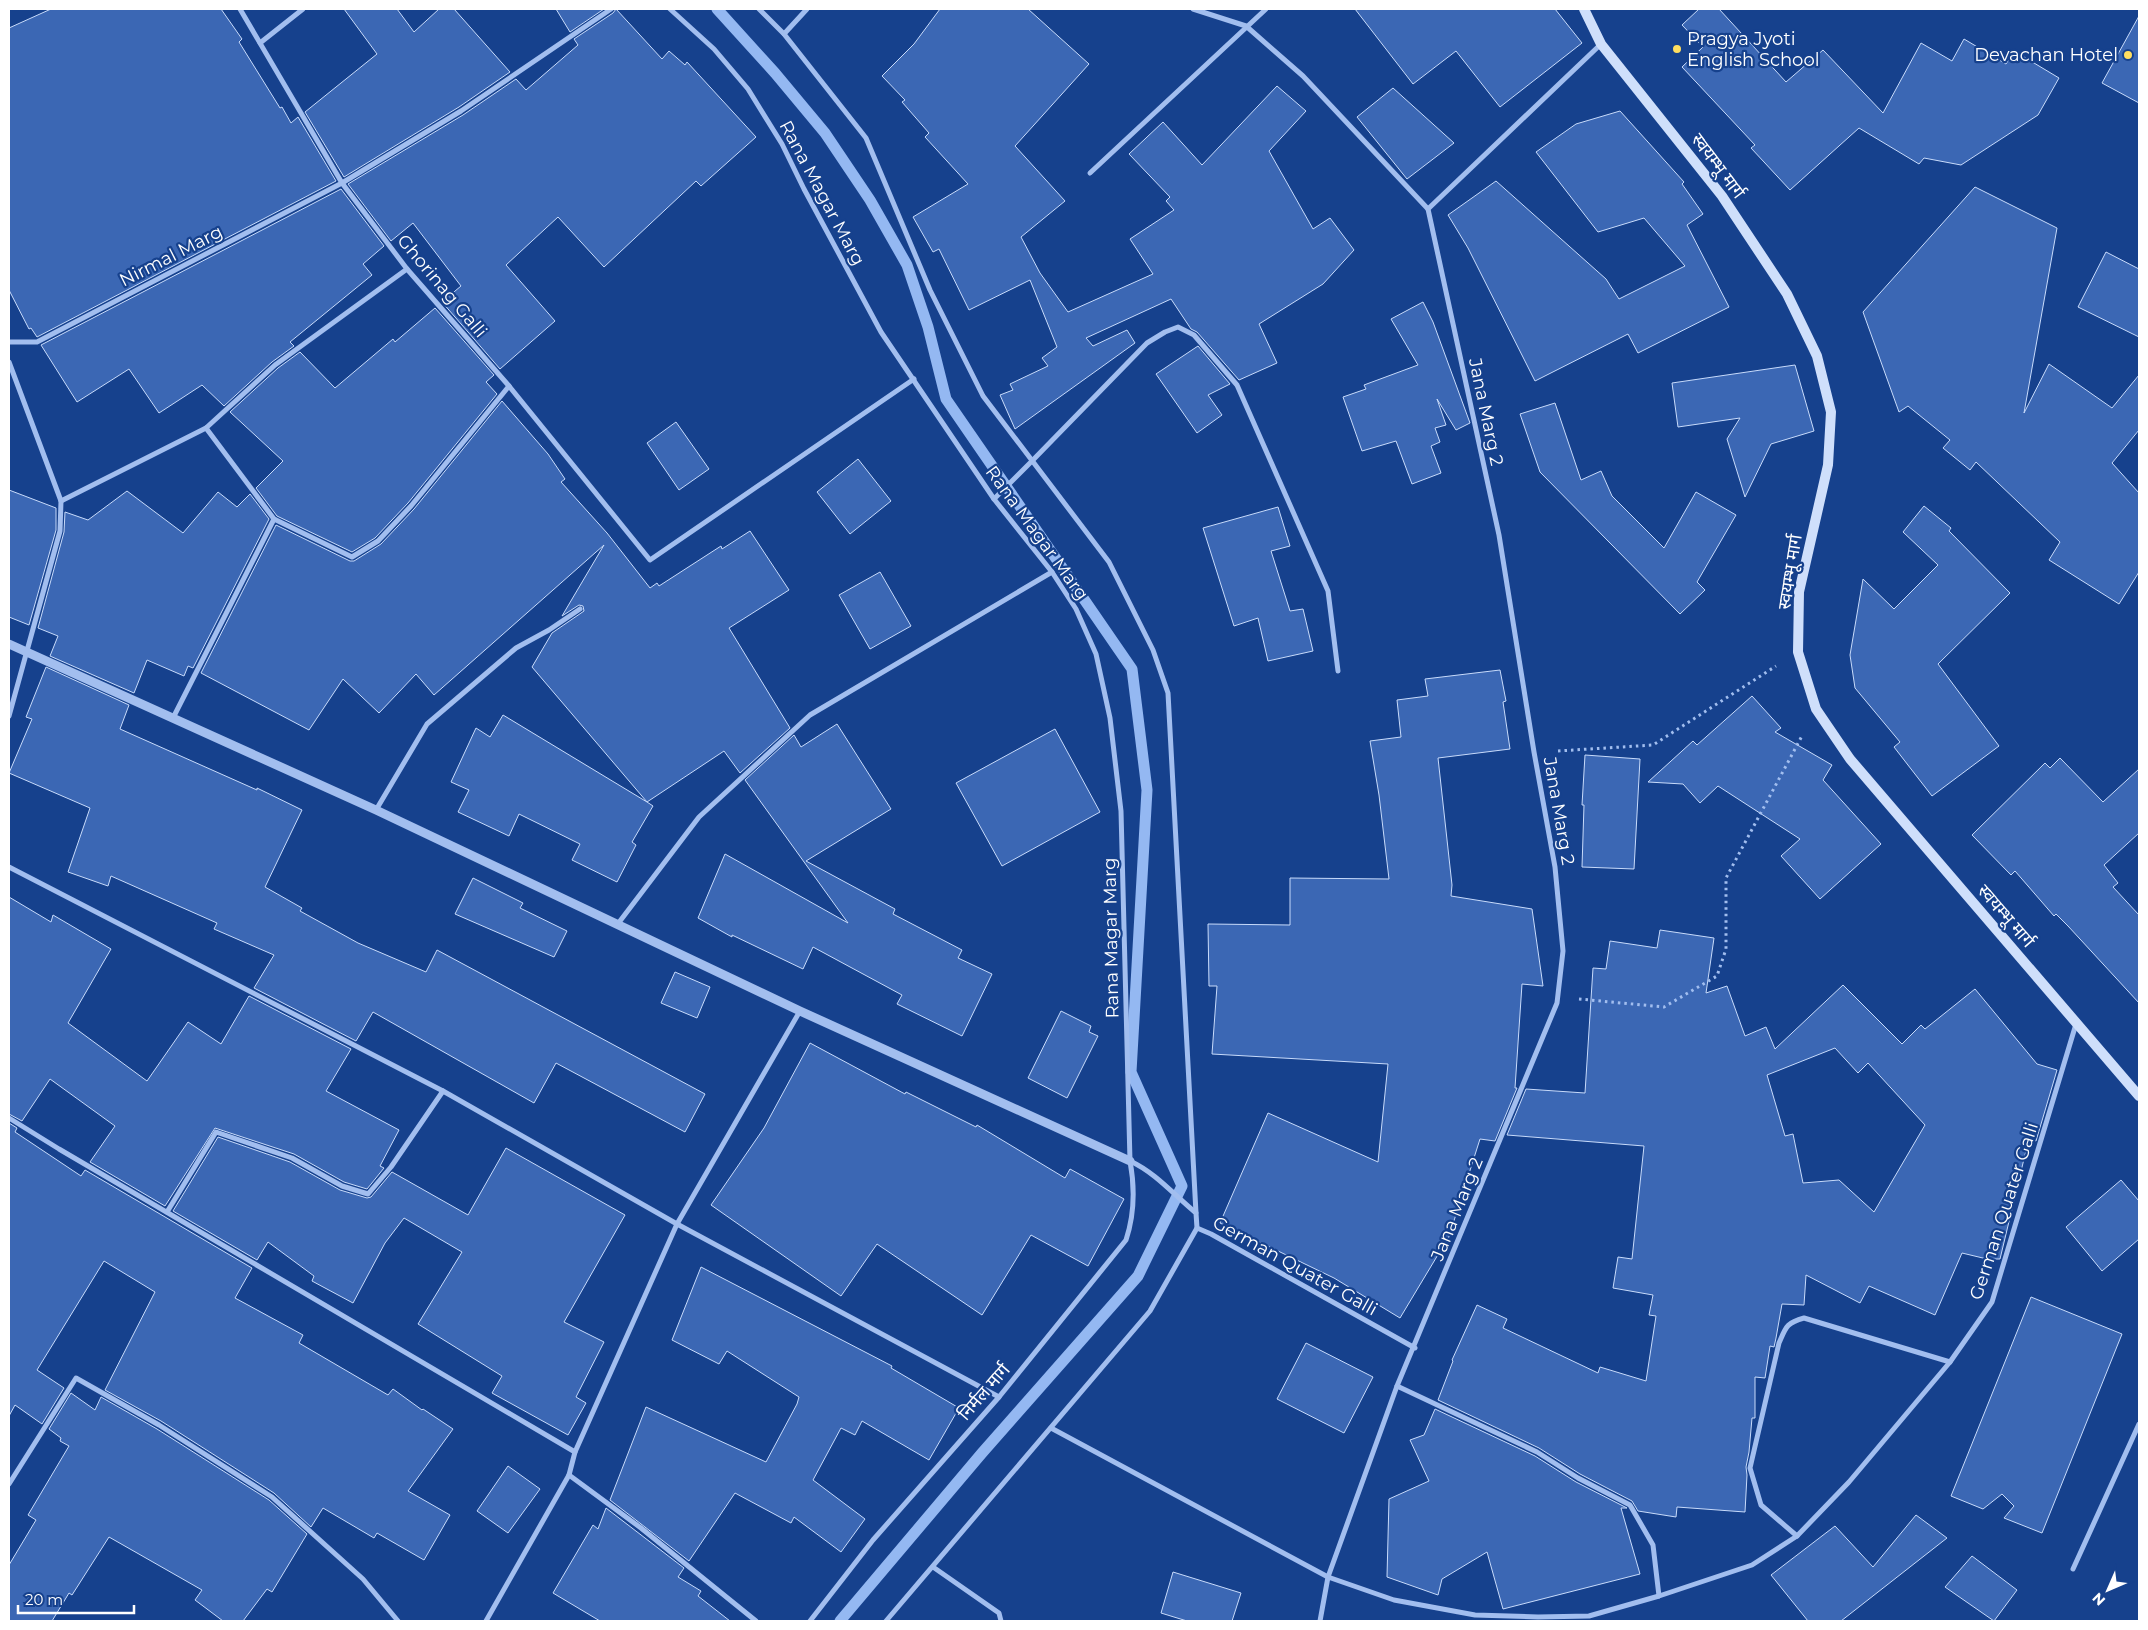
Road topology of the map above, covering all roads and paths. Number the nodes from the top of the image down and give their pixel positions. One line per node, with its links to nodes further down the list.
1 (240, 9): 12 (street, Ghorinag Galli)
2 (303, 9): 12 (street)
3 (611, 9): 15 (street, Nirmal Marg)
4 (670, 9): 20 (street, Rana Magar Marg)
5 (760, 9): 11 (street)
6 (807, 9): 11 (street)
7 (1193, 9): 10 (street)
8 (1266, 9): 10 (street)
9 (1584, 9): 13 (main road, स्वयम्भू मार्ग)
10 (1246, 26): 14 (street); 16 (street)
11 (784, 34): 23 (street)
12 (260, 43): 15 (street, Ghorinag Galli)
13 (1601, 44): 16 (street); 31 (main road, स्वयम्भू मार्ग)
14 (1090, 173)
15 (342, 183): 17 (street, Ghorinag Galli); 18 (street, Nirmal Marg)
16 (1428, 209): 36 (street, Jana Marg 2)
17 (407, 269): 21 (street, Ghorinag Galli); 22 (street)
18 (9, 342)
19 (9, 362): 25 (street)
20 (914, 379): 21 (street, Ghorinag Galli); 24 (street, Rana Magar Marg)
21 (509, 386): 26 (street)
22 (206, 428): 25 (street); 26 (street)
23 (1032, 462): 24 (street); 32 (street); 48 (street)
24 (994, 498): 27 (street, Rana Magar Marg)
25 (61, 501): 30 (street)
26 (274, 518): 35 (street)
27 (1052, 572): 39 (street); 46 (street, Rana Magar Marg)
28 (580, 610): 37 (street)
29 (9, 644): 30 (street)
30 (27, 651): 34 (street); 35 (street)
31 (1798, 652): 33 (main road, स्वयम्भू मार्ग); 36 (path)
32 (1338, 672)
33 (1816, 709): 40 (path); 42 (main road, स्वयम्भू मार्ग)
34 (9, 716)
35 (173, 718): 37 (street)
36 (1534, 752): 40 (street, Jana Marg 2)
37 (376, 810): 39 (street)
38 (9, 867): 43 (street)
39 (617, 925): 41 (street)
40 (1558, 997): 51 (street, Jana Marg 2)
41 (800, 1012): 46 (street); 49 (street)
42 (2076, 1024): 44 (main road, स्वयम्भू मार्ग); 52 (street, German Quater Galli)
43 (443, 1091): 47 (street); 49 (street)
44 (2139, 1096)
45 (9, 1118): 47 (street)
46 (1130, 1161): 48 (street, German Quater Galli); 54 (street, निर्मल मार्ग)
47 (167, 1212): 57 (street)
48 (1196, 1213): 50 (street, German Quater Galli)
49 (677, 1224): 54 (street); 57 (street)
50 (1197, 1228): 51 (street, German Quater Galli); 56 (street)
51 (1414, 1348): 53 (street, Jana Marg 2)
52 (1950, 1362): 60 (street, German Quater Galli); 60 (street)
53 (1397, 1386): 63 (street, Jana Marg 2); 64 (street)
54 (999, 1397): 68 (street, निर्मल मार्ग)
55 (2139, 1424): 62 (street)
56 (1051, 1428): 61 (street); 63 (street, German Quater Galli)
57 (575, 1452): 58 (street)
58 (568, 1475): 66 (street); 67 (street)
59 (9, 1484): 65 (street)
60 (1797, 1536): 64 (street, German Quater Galli)
61 (933, 1567): 69 (street); 70 (street)
62 (2073, 1569)
63 (1328, 1577): 64 (street, German Quater Galli); 71 (street, Jana Marg 2)
64 (1659, 1596)
65 (398, 1621)
66 (486, 1621)
67 (756, 1621)
68 (810, 1621)
69 (886, 1621)
70 (1001, 1621)
71 (1320, 1621)

